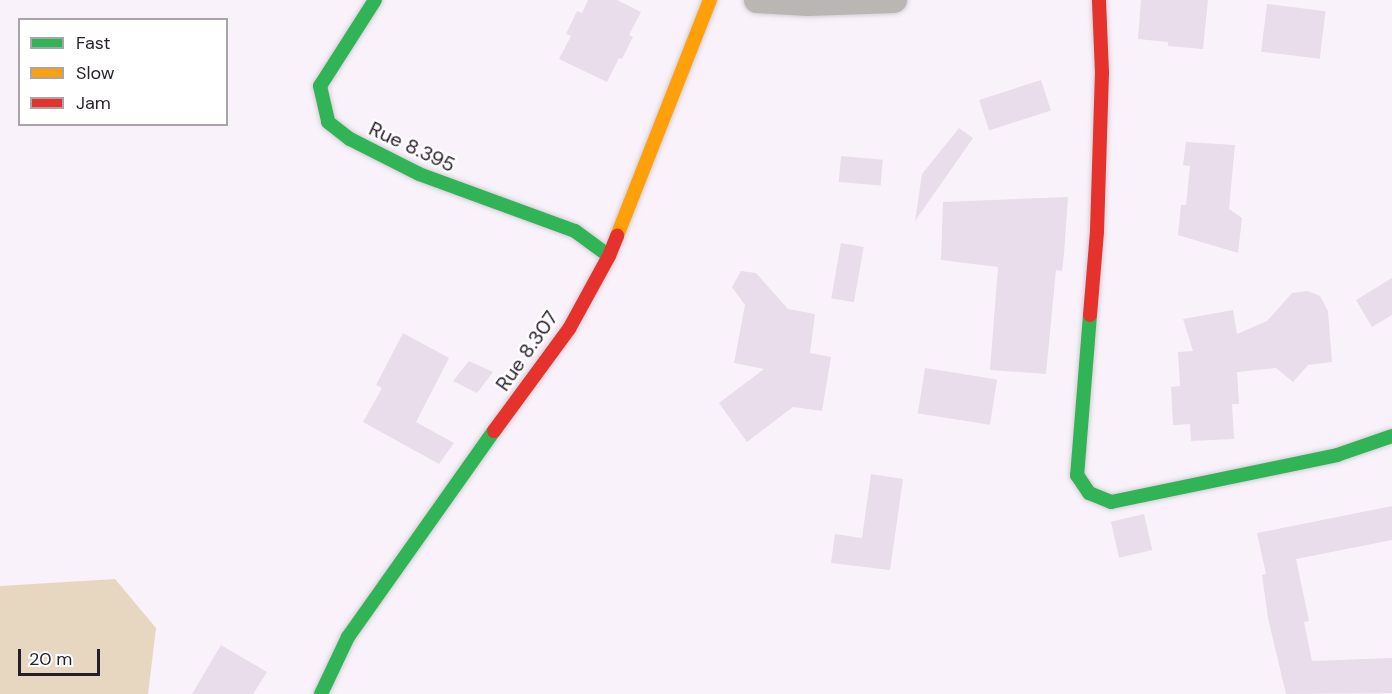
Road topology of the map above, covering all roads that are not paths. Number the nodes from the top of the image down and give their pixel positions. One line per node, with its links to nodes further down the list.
1 (375, 0): 6 (street, Rue 8.395)
2 (710, 0): 6 (street, Rue 8.307)
3 (757, 0): 4 (street)
4 (894, 0)
5 (1100, 0): 7 (street)
6 (609, 256): 8 (street, Rue 8.307)
7 (1392, 436)
8 (321, 694)

